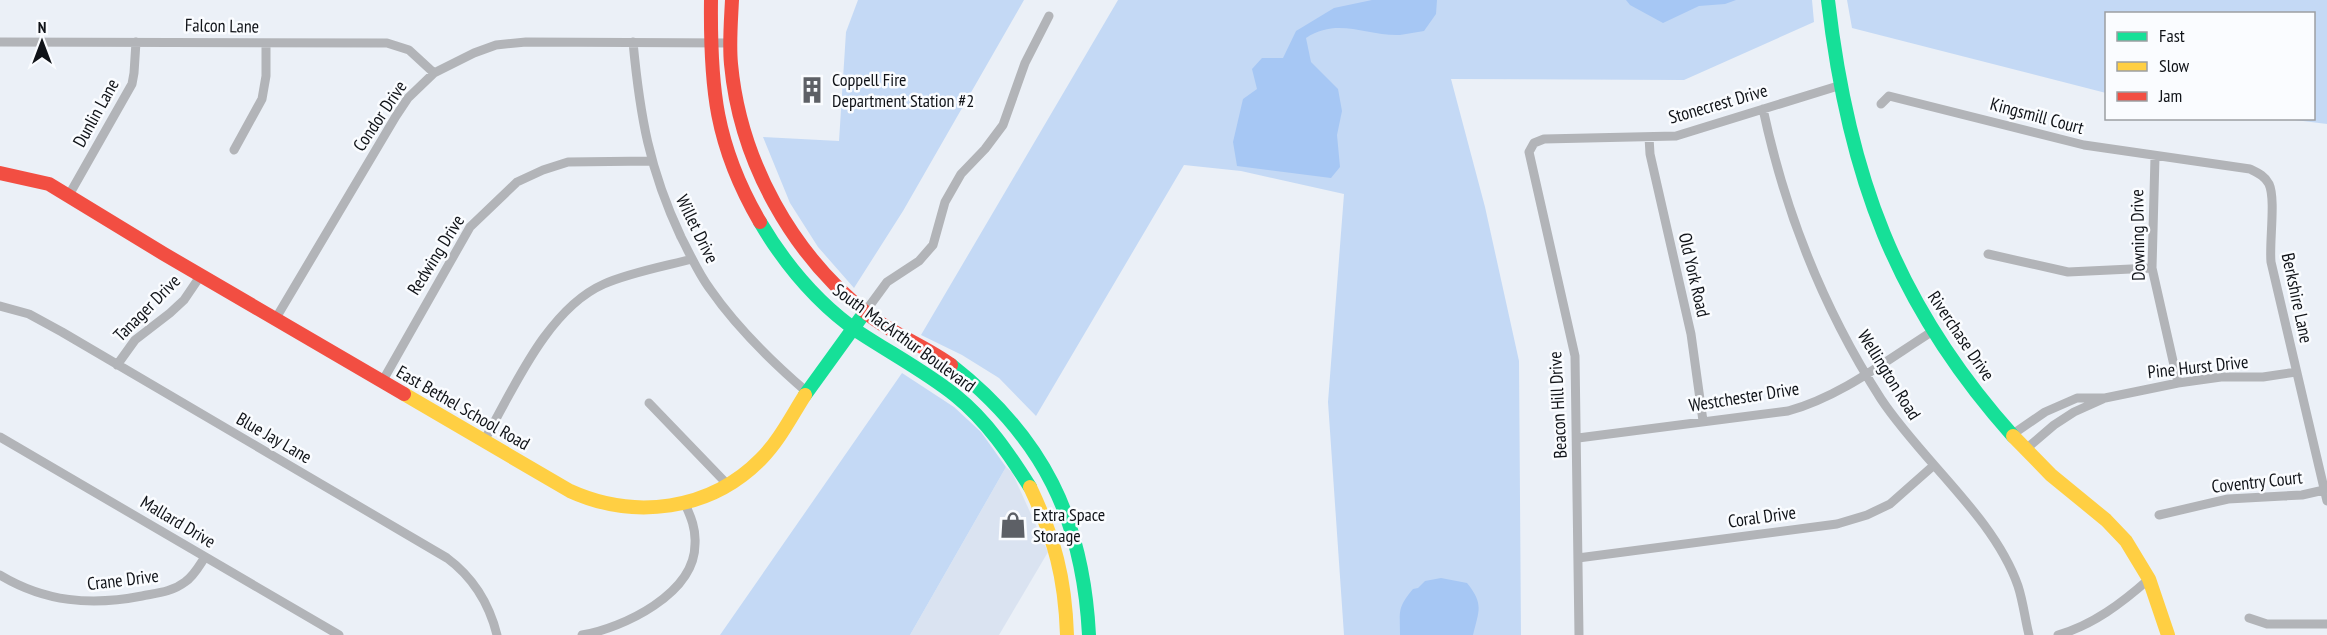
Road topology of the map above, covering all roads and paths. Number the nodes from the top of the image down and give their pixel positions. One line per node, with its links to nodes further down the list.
1 (711, 0): 9 (street, South MacArthur Boulevard)
2 (732, 0): 10 (street, South MacArthur Boulevard)
3 (1828, 0): 12 (street, Riverchase Drive)
4 (1049, 16): 28 (street)
5 (0, 42): 6 (street, Falcon Lane)
6 (136, 42): 8 (street, Falcon Lane); 22 (street, Dunlin Lane)
7 (633, 42): 9 (street, Condor Drive); 11 (street, Condor Drive); 19 (street, Willet Drive)
8 (266, 43): 11 (street, Falcon Lane); 17 (street)
9 (710, 43): 10 (street, Condor Drive); 30 (street, South MacArthur Boulevard)
10 (730, 43): 28 (street, South MacArthur Boulevard)
11 (434, 73): 29 (street, Condor Drive)
12 (1838, 86): 14 (street, Stonecrest Drive); 31 (street, Riverchase Drive)
13 (1881, 104): 18 (street, Kingsmill Court)
14 (1763, 109): 15 (street, Stonecrest Drive); 34 (street, Wellington Road)
15 (1649, 137): 16 (street, Stonecrest Drive); 40 (street, Old York Road)
16 (1534, 143): 43 (street, Beacon Hill Drive)
17 (234, 150)
18 (2155, 157): 21 (street, Kingsmill Court); 25 (street, Downing Drive)
19 (651, 161): 24 (street, Willet Drive); 35 (street, Redwing Drive)
20 (0, 173): 22 (street, East Bethel School Road)
21 (2260, 174): 33 (street, Berkshire Lane)
22 (69, 195): 26 (street, East Bethel School Road)
23 (1988, 254): 25 (street)
24 (692, 258): 37 (street, Willet Drive); 44 (street)
25 (2152, 268): 36 (street, Downing Drive)
26 (201, 274): 29 (street, East Bethel School Road); 32 (street, Tanager Drive)
27 (0, 306): 32 (street, Blue Jay Lane)
28 (865, 312): 30 (street, East Bethel School Road); 62 (street, South MacArthur Boulevard)
29 (276, 318): 35 (street, East Bethel School Road)
30 (853, 328): 37 (street, East Bethel School Road); 61 (street, South MacArthur Boulevard)
31 (1933, 332): 34 (street, Westchester Drive); 41 (street, Riverchase Drive)
32 (117, 365): 59 (street, Blue Jay Lane)
33 (2296, 372): 36 (street, Pine Hurst Drive); 48 (street, Berkshire Lane)
34 (1866, 373): 40 (street, Westchester Drive); 46 (street, Wellington Road)
35 (382, 382): 44 (street, East Bethel School Road)
36 (2178, 383): 38 (street, Pine Hurst Drive)
37 (807, 392): 47 (street, East Bethel School Road)
38 (2105, 398): 41 (street, Pine Hurst Drive); 45 (street, Pine Hurst Drive)
39 (650, 403): 47 (street)
40 (1703, 421): 43 (street, Westchester Drive)
41 (2013, 434): 45 (street, Riverchase Drive)
42 (0, 436): 52 (street, Mallard Drive)
43 (1578, 438): 53 (street, Beacon Hill Drive)
44 (484, 441): 50 (street, East Bethel School Road)
45 (2026, 449): 55 (street, Riverchase Drive)
46 (1933, 466): 53 (street, Coral Drive); 64 (street, Wellington Road)
47 (728, 485): 50 (street, East Bethel School Road)
48 (2325, 490): 49 (street, Berkshire Lane); 51 (street, Coventry Court)
49 (2327, 501)
50 (685, 504): 60 (street)
51 (2159, 515)
52 (205, 557): 54 (street, Crane Drive); 58 (street, Mallard Drive)
53 (1578, 558): 63 (street, Beacon Hill Drive)
54 (0, 574)
55 (2149, 579): 65 (street); 66 (street, Riverchase Drive)
56 (2249, 618): 57 (street)
57 (2327, 624)
58 (339, 635)
59 (497, 635)
60 (582, 635)
61 (1067, 635)
62 (1089, 635)
63 (1579, 635)
64 (2029, 635)
65 (2058, 635)
66 (2168, 635)

